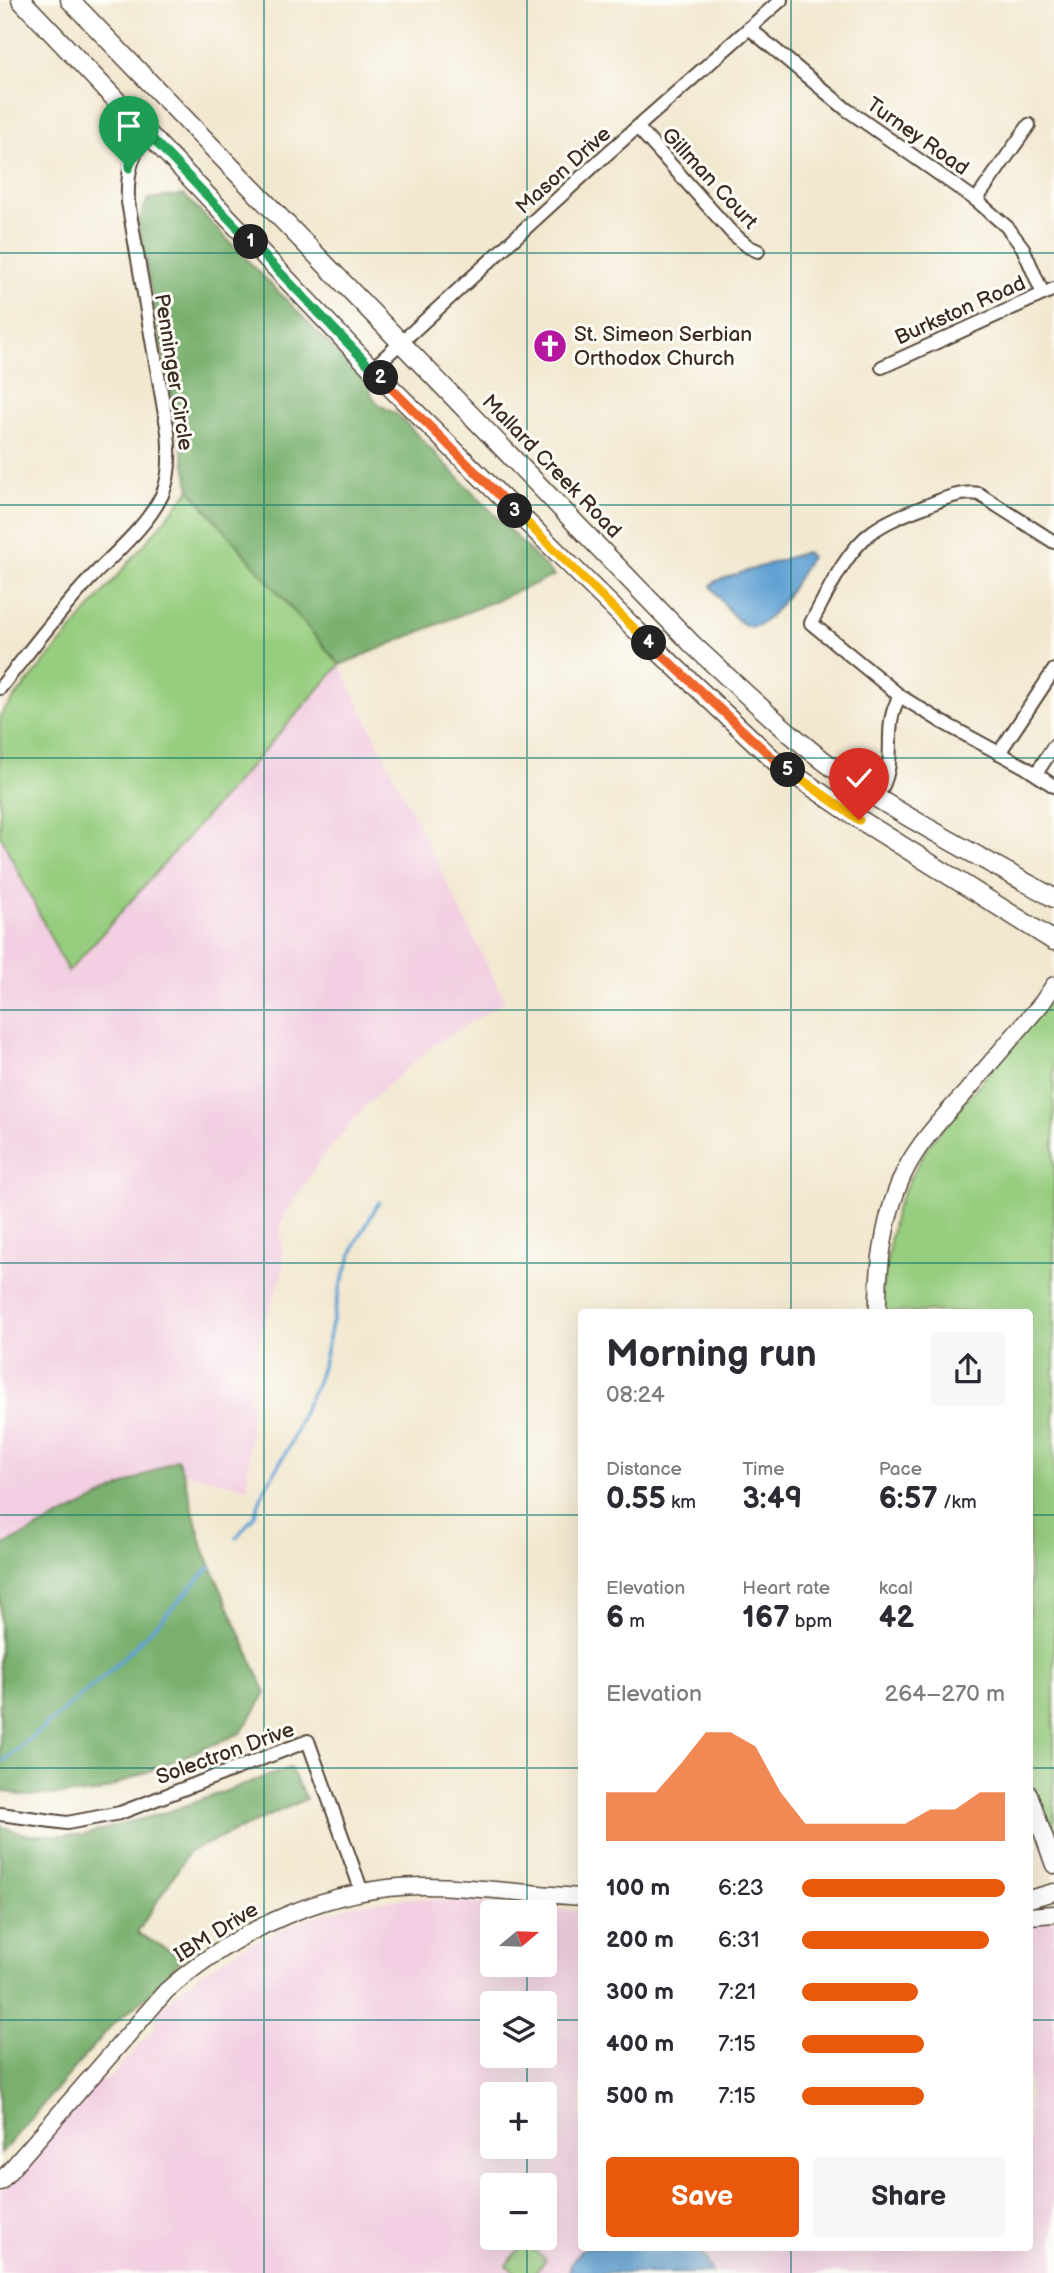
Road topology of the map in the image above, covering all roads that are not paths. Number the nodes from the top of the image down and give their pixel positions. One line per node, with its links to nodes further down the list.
1 (21, 0): 7 (main road)
2 (69, 0): 11 (main road, Mallard Creek Road)
3 (781, 0): 4 (street, Mason Drive)
4 (749, 28): 6 (street, Mason Drive); 8 (street, Turney Road)
5 (1029, 125): 8 (street)
6 (638, 128): 9 (street, Gillman Court); 11 (street, Mason Drive)
7 (148, 134): 13 (main road); 16 (street, Penninger Circle)
8 (976, 200): 10 (street, Turney Road)
9 (758, 251)
10 (1049, 292): 12 (street, Burkston Road)
11 (401, 343): 13 (street, Mason Drive); 22 (main road, Mallard Creek Road)
12 (882, 367)
13 (372, 369): 24 (main road)
14 (1054, 542): 17 (street)
15 (1054, 670): 19 (street)
16 (0, 688)
17 (900, 695): 19 (street); 22 (street)
18 (1054, 746): 20 (street)
19 (999, 753): 20 (street)
20 (1036, 774): 21 (street)
21 (1054, 786)
22 (876, 798): 23 (main road, Mallard Creek Road)
23 (1054, 898)
24 (1054, 941)
25 (1054, 985): 26 (street)
26 (878, 1309)
27 (1033, 1805): 29 (street)
28 (0, 1814): 30 (street, Solectron Drive)
29 (1054, 1865)
30 (362, 1892): 32 (street, IBM Drive); 36 (street, IBM Drive)
31 (1054, 1892): 33 (street)
32 (578, 1898)
33 (1033, 1898)
34 (1054, 1914): 35 (street)
35 (1033, 1916)
36 (0, 2182)

